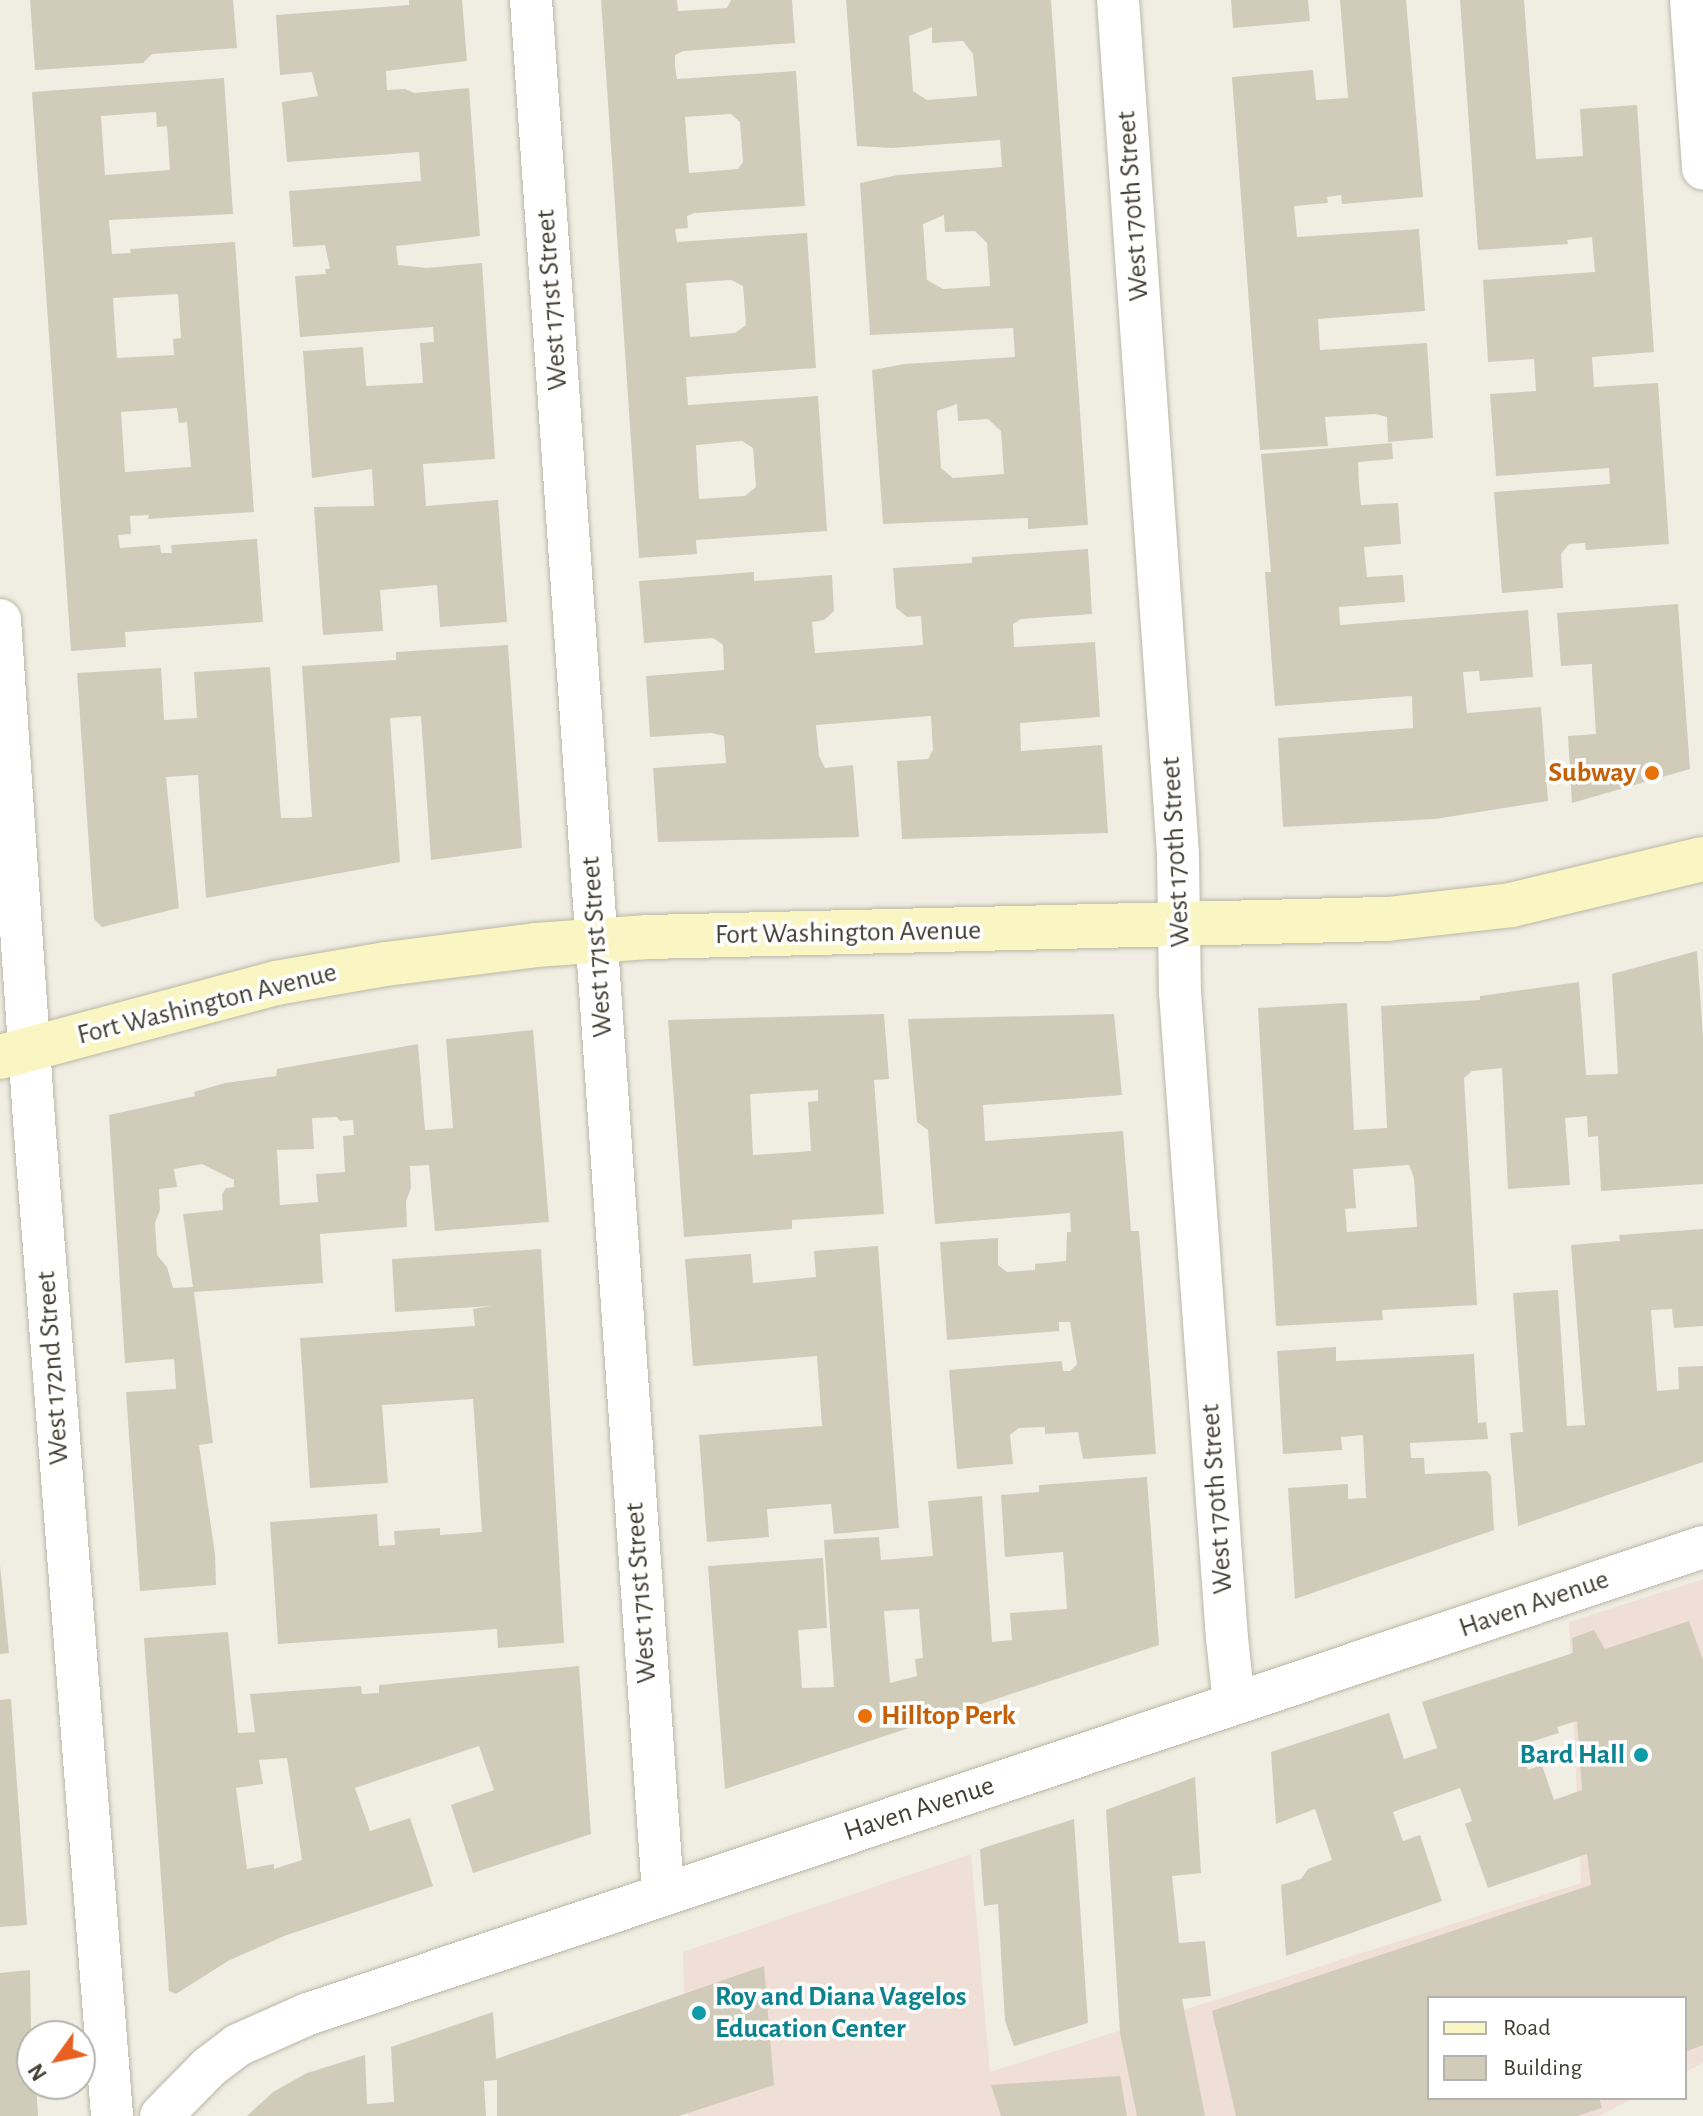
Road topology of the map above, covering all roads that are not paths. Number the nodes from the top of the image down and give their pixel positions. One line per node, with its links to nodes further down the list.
1 (531, 0): 8 (street, West 171st Street)
2 (1118, 0): 7 (street, West 170th Street)
3 (1691, 0): 4 (street)
4 (1703, 169)
5 (0, 620): 9 (street, West 172nd Street)
6 (1703, 859): 7 (main road, Fort Washington Avenue)
7 (1181, 926): 8 (main road, Fort Washington Avenue); 11 (street, West 170th Street)
8 (597, 940): 9 (main road, Fort Washington Avenue); 12 (street, West 171st Street)
9 (15, 1053): 13 (street, West 172nd Street)
10 (1703, 1547): 11 (street, Haven Avenue)
11 (1234, 1704): 12 (street, Haven Avenue)
12 (663, 1893): 14 (street, Haven Avenue)
13 (112, 2116)
14 (161, 2116)

